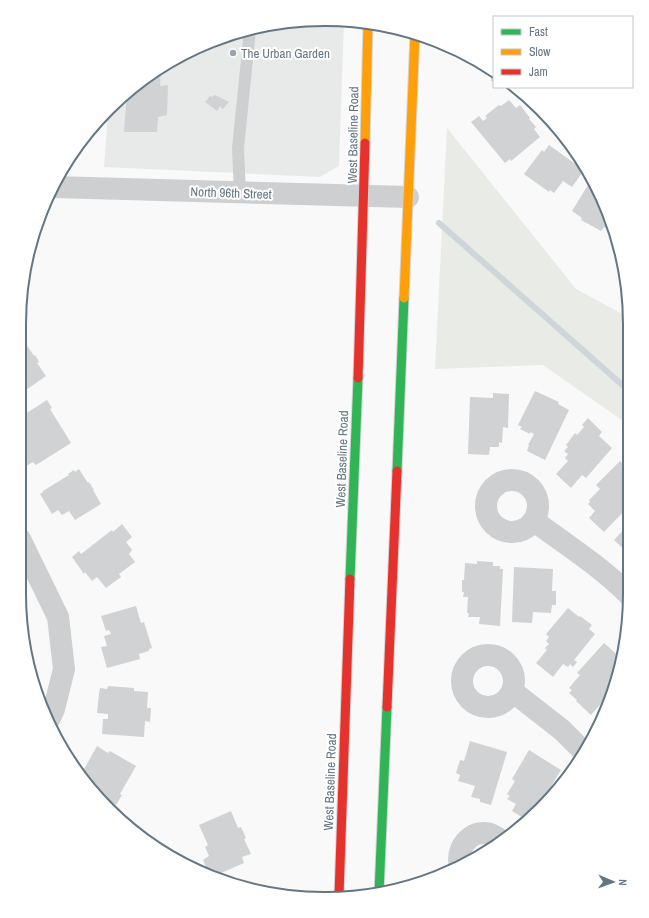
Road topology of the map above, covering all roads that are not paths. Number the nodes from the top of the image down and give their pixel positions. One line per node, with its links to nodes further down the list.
1 (368, 30): 6 (main road, West Baseline Road)
2 (249, 35): 5 (lane)
3 (415, 40): 7 (main road)
4 (60, 187): 5 (street, North 96th Street)
5 (240, 193): 6 (street, North 96th Street)
6 (364, 197): 7 (street, North 96th Street); 17 (main road, West Baseline Road)
7 (408, 198): 16 (main road)
8 (534, 521): 10 (street)
9 (26, 552): 12 (street)
10 (623, 589)
11 (512, 691): 13 (street)
12 (52, 714)
13 (580, 748)
14 (497, 837): 15 (street)
15 (458, 860)
16 (380, 886)
17 (339, 891)

